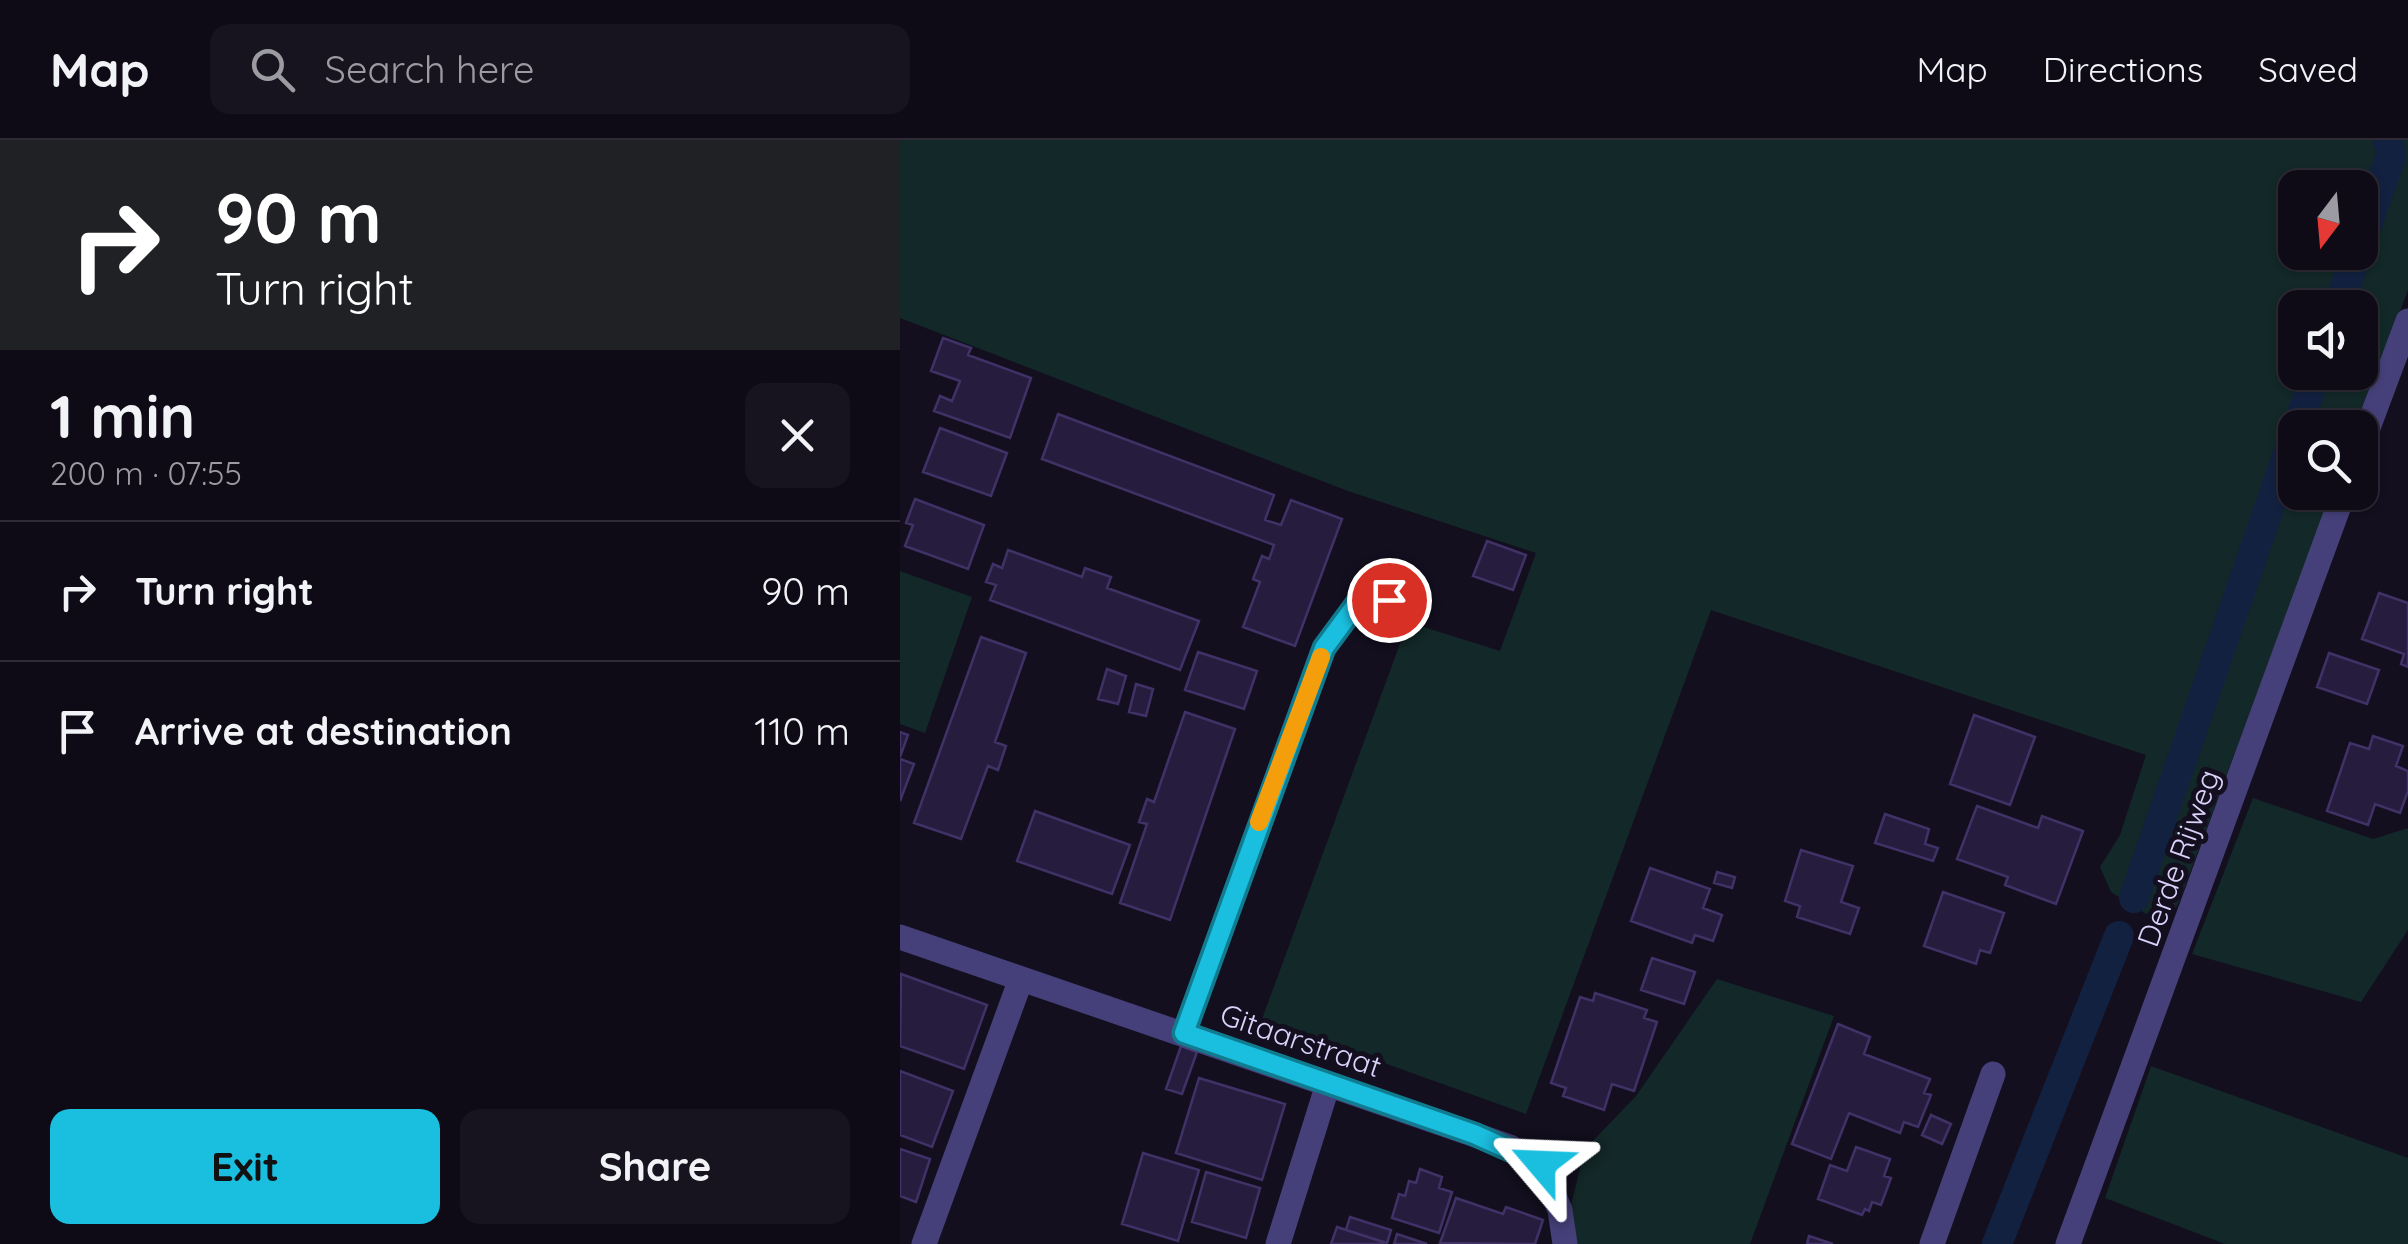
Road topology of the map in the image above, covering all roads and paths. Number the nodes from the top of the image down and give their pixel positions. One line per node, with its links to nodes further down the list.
1 (2408, 321): 2 (street)
2 (2375, 410)
3 (2337, 510): 14 (street, Derde Rijweg)
4 (1420, 598): 7 (lane)
5 (900, 938): 6 (street, Gitaarstraat)
6 (1020, 979): 7 (street, Gitaarstraat); 10 (street)
7 (1184, 1033): 9 (street, Gitaarstraat)
8 (1993, 1074): 13 (street)
9 (1328, 1084): 11 (street); 12 (street, Gitaarstraat)
10 (924, 1244)
11 (1278, 1244)
12 (1565, 1244)
13 (1932, 1244)
14 (2068, 1244)

